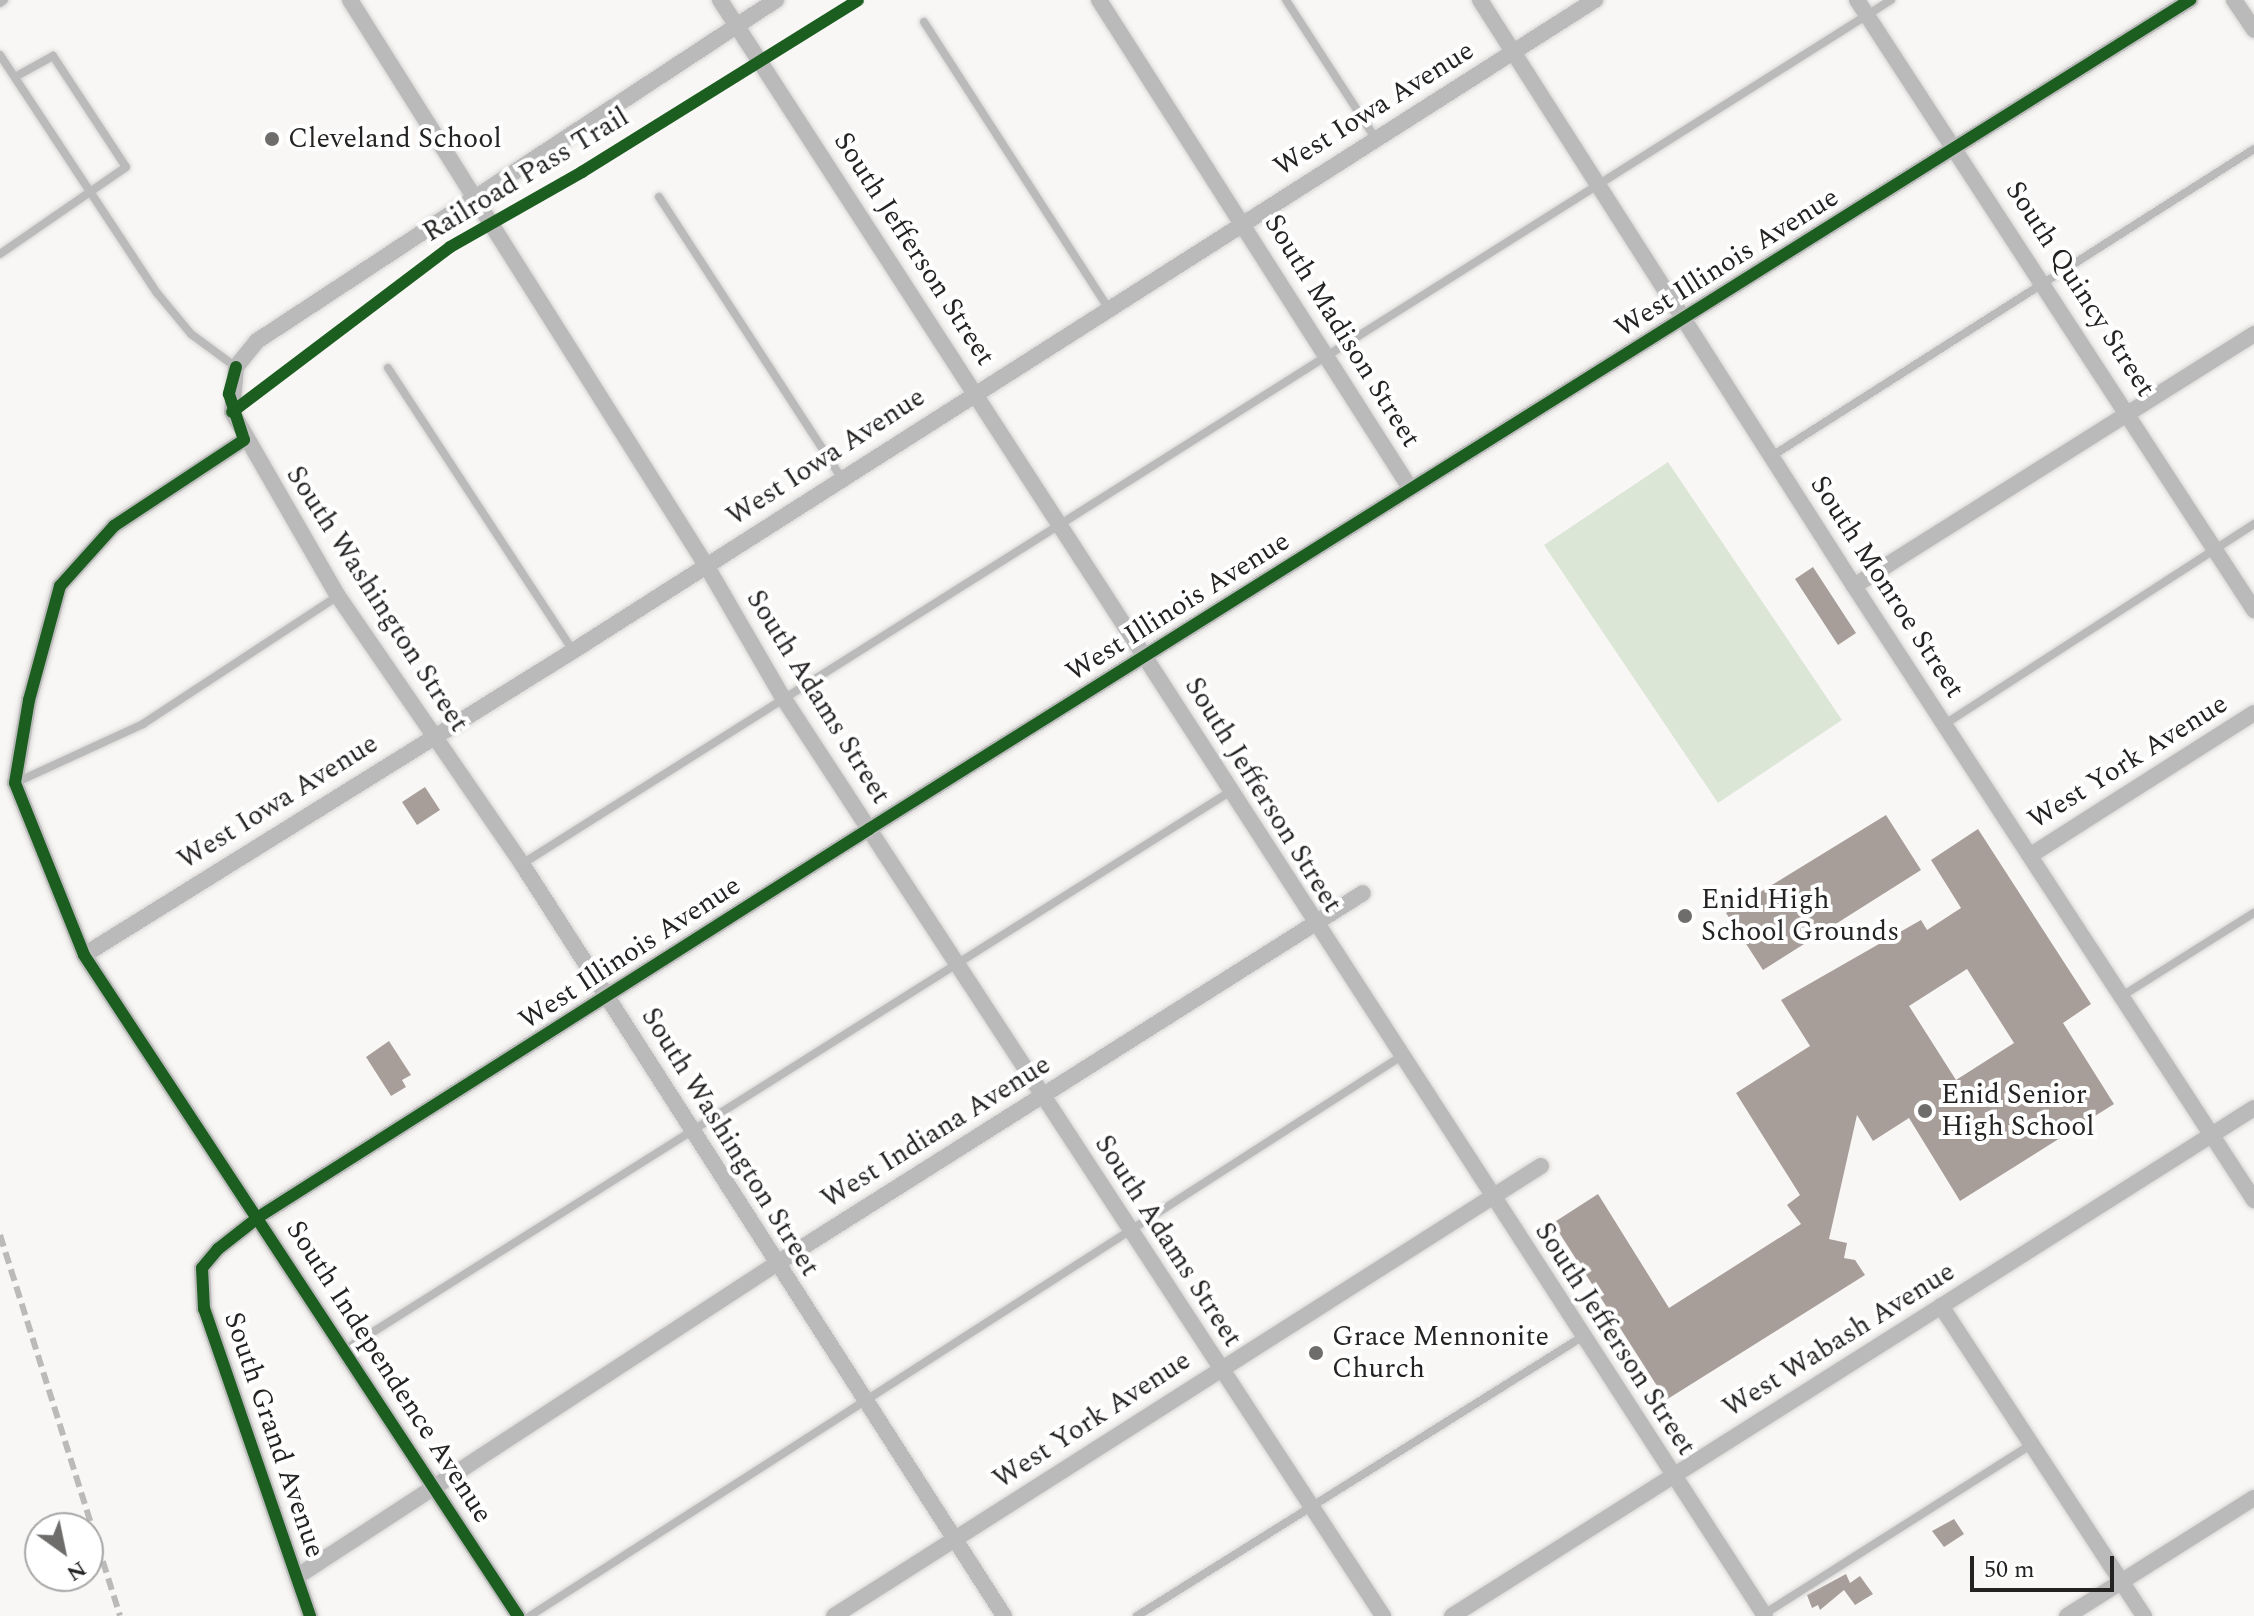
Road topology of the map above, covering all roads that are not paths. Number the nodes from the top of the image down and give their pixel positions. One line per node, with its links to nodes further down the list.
1 (350, 0): 25 (street, South Adams Street)
2 (720, 0): 14 (street, South Jefferson Street)
3 (776, 0): 14 (street)
4 (1099, 0): 26 (street, South Madison Street)
5 (1286, 0): 19 (lane)
6 (1480, 0): 16 (street, South Monroe Street)
7 (1595, 0): 16 (street, West Iowa Avenue)
8 (1857, 0): 12 (street, South Quincy Street)
9 (1891, 0): 12 (lane)
10 (2190, 0): 20 (street, West Illinois Avenue)
11 (2234, 0): 15 (street)
12 (1867, 15): 20 (street, South Quincy Street); 22 (lane)
13 (924, 22): 29 (lane)
14 (737, 25): 25 (street); 35 (street, South Jefferson Street)
15 (2254, 30)
16 (1513, 52): 19 (street, West Iowa Avenue); 22 (street, South Monroe Street)
17 (0, 55): 18 (lane)
18 (15, 77): 23 (lane); 23 (lane)
19 (1376, 139): 26 (street, West Iowa Avenue)
20 (1956, 148): 28 (street, South Quincy Street); 30 (street, West Illinois Avenue)
21 (2254, 149): 28 (lane)
22 (1598, 182): 30 (street, South Monroe Street); 32 (lane)
23 (92, 194): 27 (lane); 33 (lane)
24 (659, 197): 39 (lane)
25 (474, 199): 33 (street); 44 (street, South Adams Street)
26 (1243, 223): 29 (street, West Iowa Avenue); 32 (street, South Madison Street)
27 (0, 254)
28 (2044, 282): 36 (street, South Quincy Street); 38 (lane)
29 (1108, 307): 35 (street, West Iowa Avenue)
30 (1682, 320): 38 (street, South Monroe Street); 40 (street, West Illinois Avenue)
31 (2254, 334): 36 (street)
32 (1326, 353): 40 (street, South Madison Street); 41 (lane)
33 (236, 367): 37 (street, South Washington Street)
34 (388, 368): 48 (lane)
35 (976, 392): 39 (street, West Iowa Avenue); 41 (street, South Jefferson Street)
36 (2130, 412): 43 (street, South Quincy Street); 45 (street)
37 (244, 440): 46 (street, South Washington Street); 54 (street)
38 (1772, 456): 45 (street, South Monroe Street)
39 (841, 477): 44 (street, West Iowa Avenue)
40 (1410, 488): 49 (street, West Illinois Avenue)
41 (1059, 523): 49 (street, South Jefferson Street); 50 (lane)
42 (2254, 524): 43 (lane)
43 (2215, 548): 47 (street, South Quincy Street); 52 (lane)
44 (706, 565): 48 (street, West Iowa Avenue); 50 (street, South Adams Street)
45 (1854, 586): 52 (street, South Monroe Street)
46 (338, 596): 53 (street, South Washington Street); 54 (lane)
47 (2254, 610)
48 (573, 651): 53 (street, West Iowa Avenue)
49 (1144, 658): 55 (street, South Jefferson Street); 56 (street, West Illinois Avenue)
50 (782, 696): 56 (street, South Adams Street); 58 (lane)
51 (2254, 713): 57 (street, West York Avenue)
52 (1945, 724): 57 (street, South Monroe Street)
53 (433, 734): 58 (street, South Washington Street); 62 (street, West Iowa Avenue)
54 (15, 783): 62 (street, South Independence Avenue)
55 (1231, 791): 61 (street, South Jefferson Street); 63 (lane)
56 (869, 829): 63 (street, South Adams Street); 65 (street, West Illinois Avenue)
57 (2031, 855): 64 (street, South Monroe Street)
58 (522, 864): 65 (street, South Washington Street)
59 (1363, 893): 61 (street, West Indiana Avenue)
60 (2254, 913): 64 (lane)
61 (1314, 925): 66 (street, South Jefferson Street); 67 (street, West Indiana Avenue)
62 (84, 955): 74 (street, South Independence Avenue)
63 (958, 964): 67 (street, South Adams Street); 69 (lane)
64 (2122, 996): 70 (street, South Monroe Street)
65 (607, 997): 69 (street, South Washington Street); 74 (street, West Illinois Avenue)
66 (1400, 1057): 72 (street, South Jefferson Street); 75 (lane)
67 (1044, 1094): 75 (street, South Adams Street); 76 (street, West Indiana Avenue)
68 (2254, 1108): 70 (street, West Wabash Avenue)
69 (692, 1130): 76 (street, South Washington Street); 80 (lane)
70 (2213, 1134): 73 (street, South Monroe Street); 78 (street, West Wabash Avenue)
71 (1541, 1166): 72 (street, West York Avenue)
72 (1491, 1198): 79 (street, South Jefferson Street); 81 (street, West York Avenue)
73 (2254, 1200)
74 (260, 1216): 77 (street, West Illinois Avenue); 80 (street, South Independence Avenue)
75 (1129, 1228): 81 (street, South Adams Street); 82 (lane)
76 (776, 1264): 82 (street, South Washington Street); 85 (street, West Indiana Avenue)
77 (202, 1268): 89 (street, South Grand Avenue)
78 (1941, 1306): 83 (street); 84 (street, West Wabash Avenue)
79 (1582, 1337): 84 (street, South Jefferson Street); 87 (lane)
80 (346, 1349): 85 (street, South Independence Avenue)
81 (1219, 1370): 87 (street, South Adams Street); 88 (street, West York Avenue)
82 (864, 1401): 88 (street, South Washington Street); 94 (lane)
83 (2032, 1444): 90 (street); 91 (lane)
84 (1674, 1475): 91 (street, South Jefferson Street); 99 (street, West Wabash Avenue)
85 (432, 1486): 89 (street, West Indiana Avenue); 93 (street, South Independence Avenue)
86 (2254, 1498): 90 (street)
87 (1310, 1506): 97 (lane); 98 (street, South Adams Street)
88 (954, 1539): 95 (street, West York Avenue); 96 (street, South Washington Street)
89 (298, 1576): 92 (street, South Grand Avenue)
90 (2122, 1581): 100 (street); 101 (street)
91 (1763, 1615)
92 (310, 1616)
93 (518, 1616)
94 (530, 1616)
95 (834, 1616)
96 (1004, 1616)
97 (1137, 1616)
98 (1383, 1616)
99 (1452, 1616)
100 (2067, 1616)
101 (2144, 1616)

